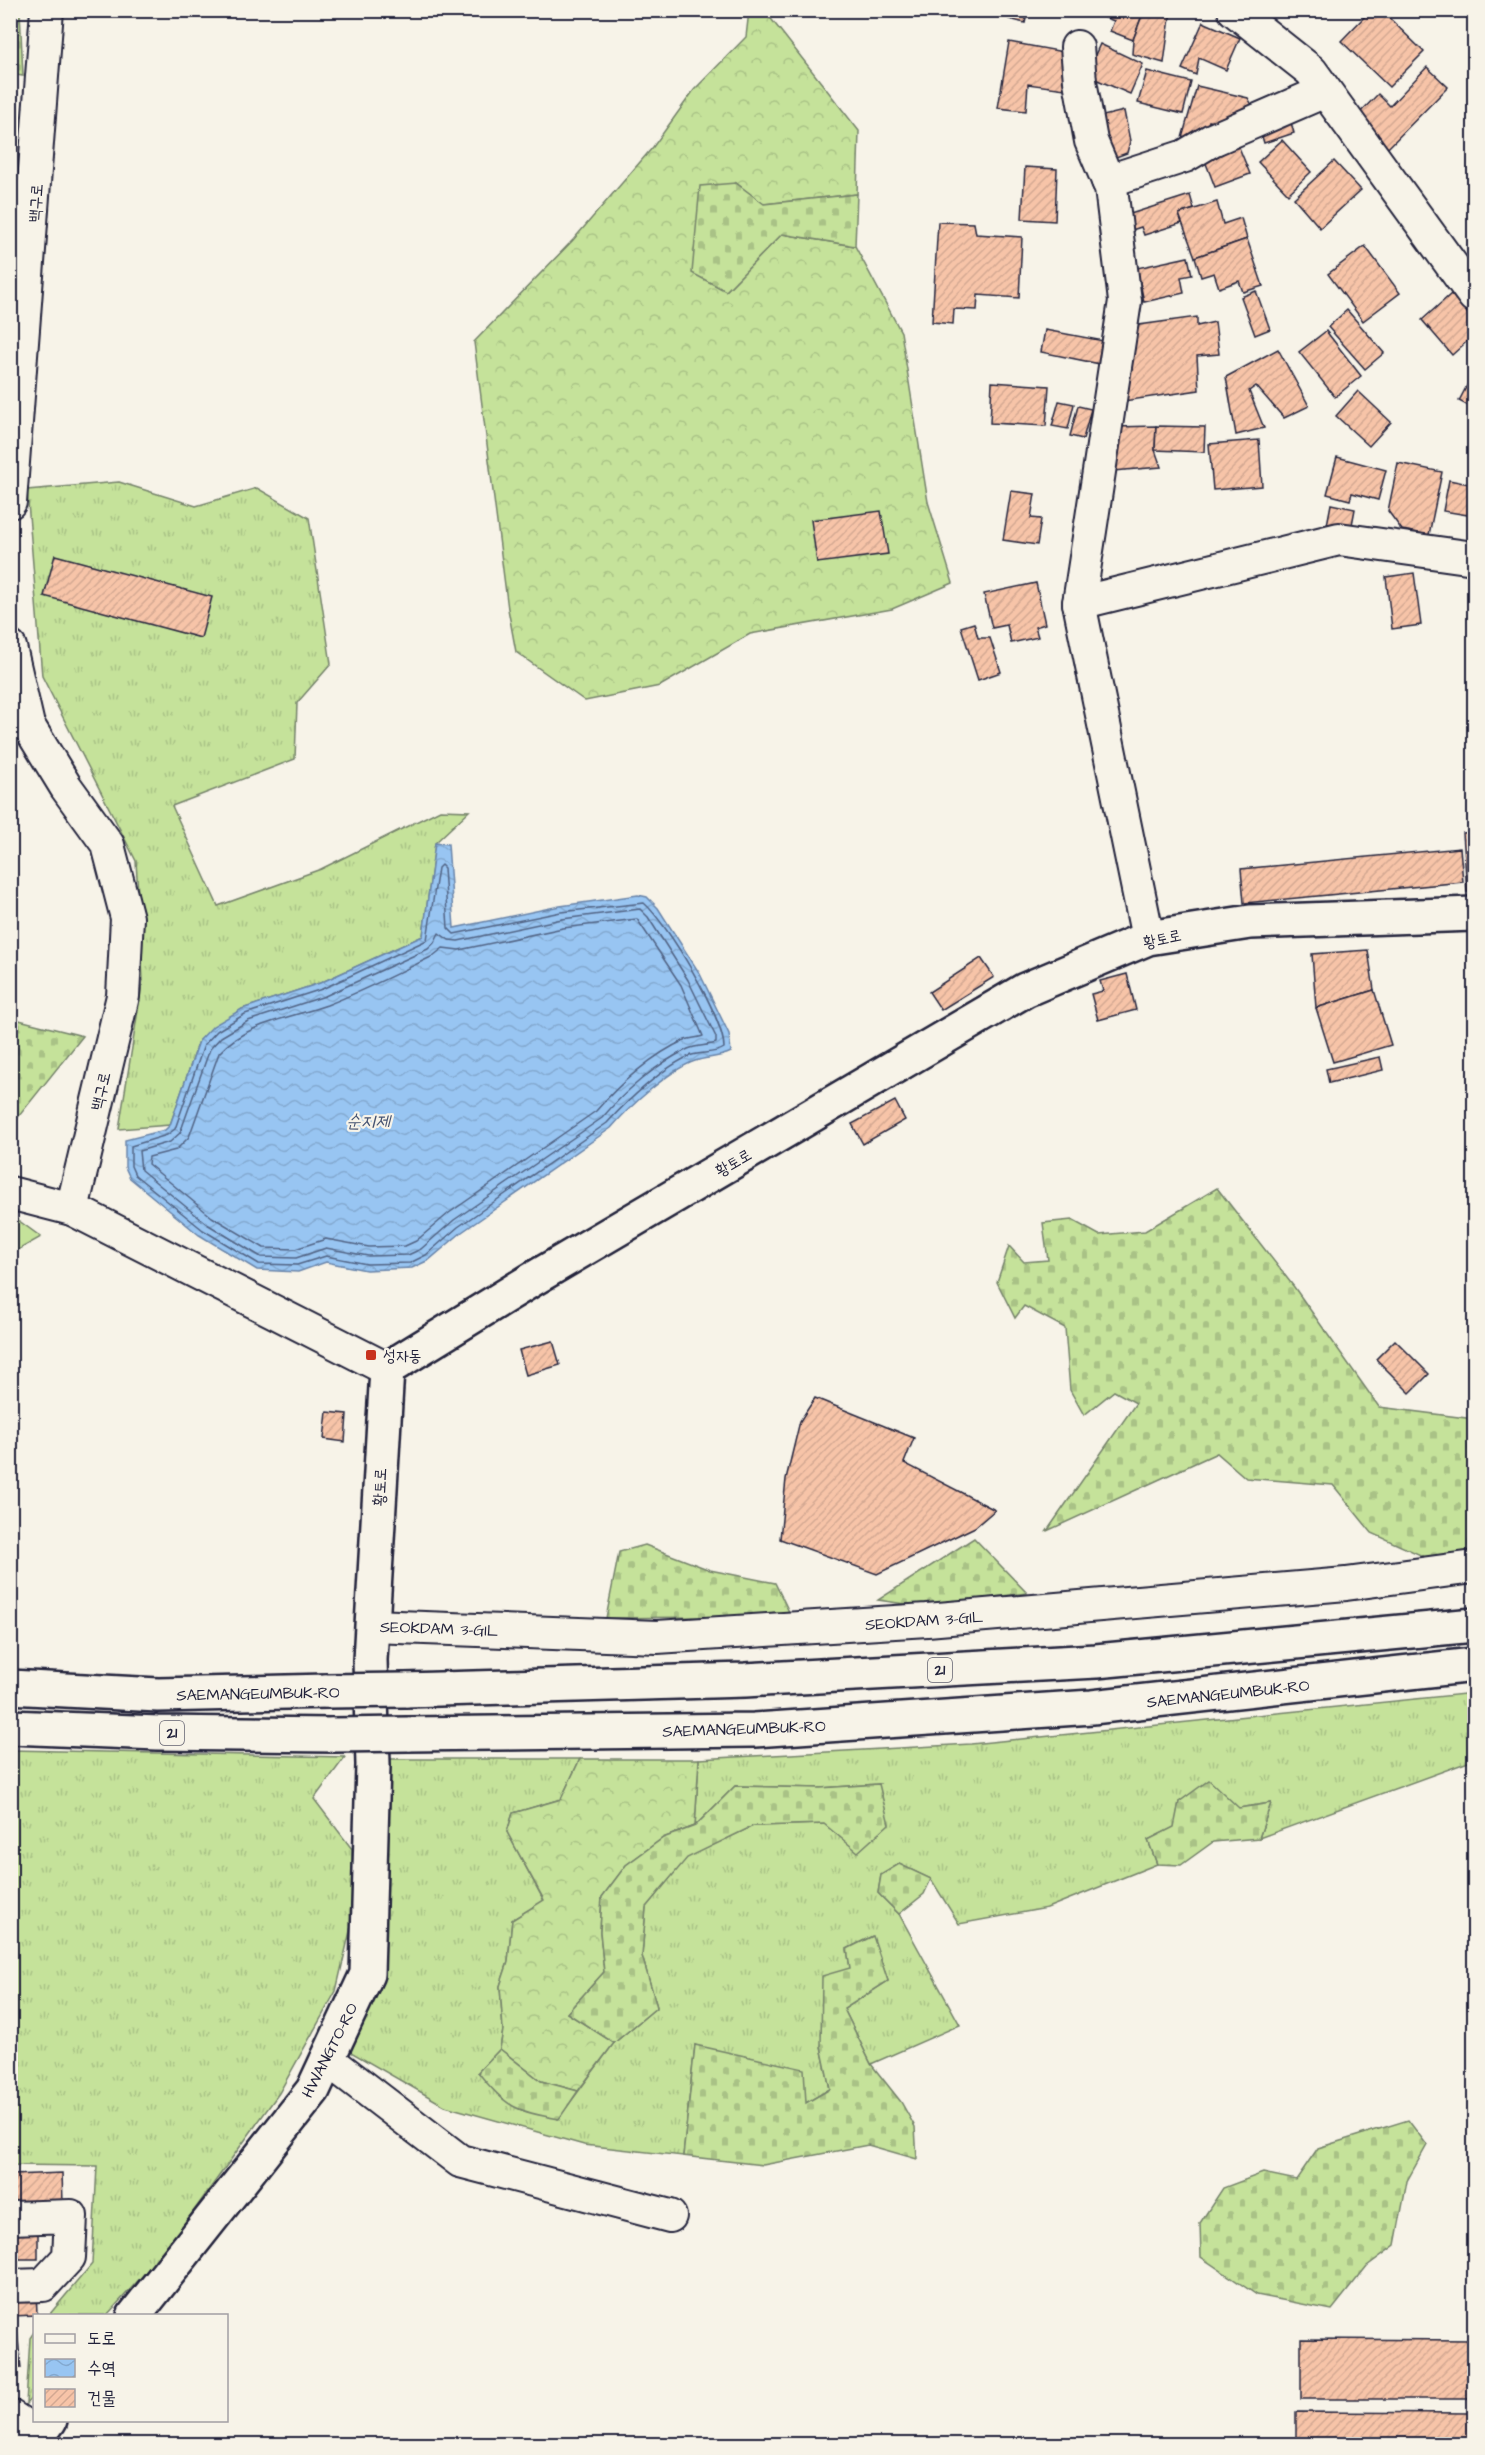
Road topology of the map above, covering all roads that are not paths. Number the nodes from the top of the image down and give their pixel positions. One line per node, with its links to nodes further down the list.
1 (47, 10): 7 (street, 백구로)
2 (1234, 10): 4 (street)
3 (1077, 46): 5 (street)
4 (1325, 91): 5 (street); 6 (street)
5 (1108, 181): 9 (street)
6 (1474, 296)
7 (10, 502)
8 (1474, 558): 9 (street)
9 (1079, 603): 12 (street)
10 (10, 647): 14 (street, 백구로)
11 (1474, 914): 12 (main road, 황토로)
12 (1148, 938): 15 (main road, 황토로)
13 (10, 1193): 14 (street)
14 (72, 1209): 15 (street)
15 (387, 1369): 18 (main road, 황토로)
16 (1474, 1567): 18 (street, SEOKDAM 3-GIL)
17 (1474, 1624): 20 (main road, SAEMANGEUMBUK-RO / 21, bridge)
18 (372, 1626): 22 (main road, HWANGTO-RO)
19 (1474, 1665): 21 (main road, SAEMANGEUMBUK-RO / 21, bridge)
20 (10, 1687)
21 (10, 1727)
22 (327, 2060): 23 (street); 26 (main road, HWANGTO-RO)
23 (670, 2217)
24 (10, 2218): 25 (street)
25 (10, 2286)
26 (136, 2314)
27 (10, 2416): 28 (street)
28 (40, 2433)

